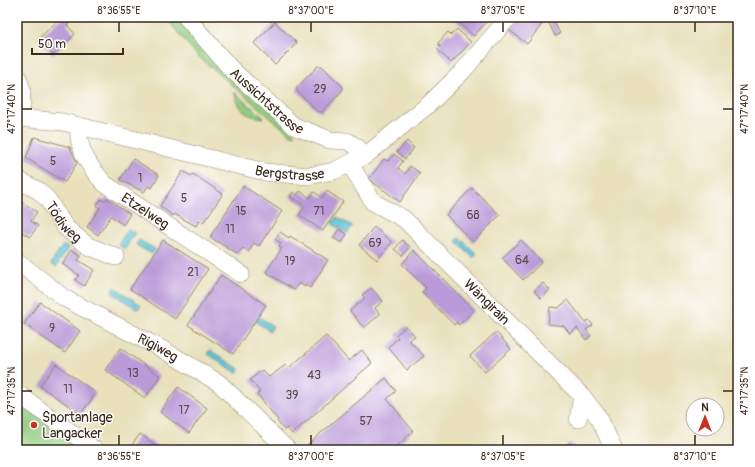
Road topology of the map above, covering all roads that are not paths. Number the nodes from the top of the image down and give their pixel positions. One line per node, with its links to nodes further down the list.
1 (186, 17): 6 (street, Aussichtstrasse)
2 (509, 17): 6 (street, Bergstrasse)
3 (17, 75): 4 (street)
4 (19, 117): 5 (street, Bergstrasse)
5 (79, 126): 7 (street, Bergstrasse); 11 (street, Etzelweg)
6 (365, 156): 7 (street, Bergstrasse)
7 (350, 164): 13 (street, Wängirain)
8 (17, 179): 9 (street, Tödiweg)
9 (116, 257)
10 (17, 261): 16 (street, Rigiweg)
11 (241, 274)
12 (17, 393): 15 (street)
13 (582, 396): 14 (street); 17 (street, Wängirain)
14 (578, 419)
15 (95, 450)
16 (288, 450)
17 (614, 450)

